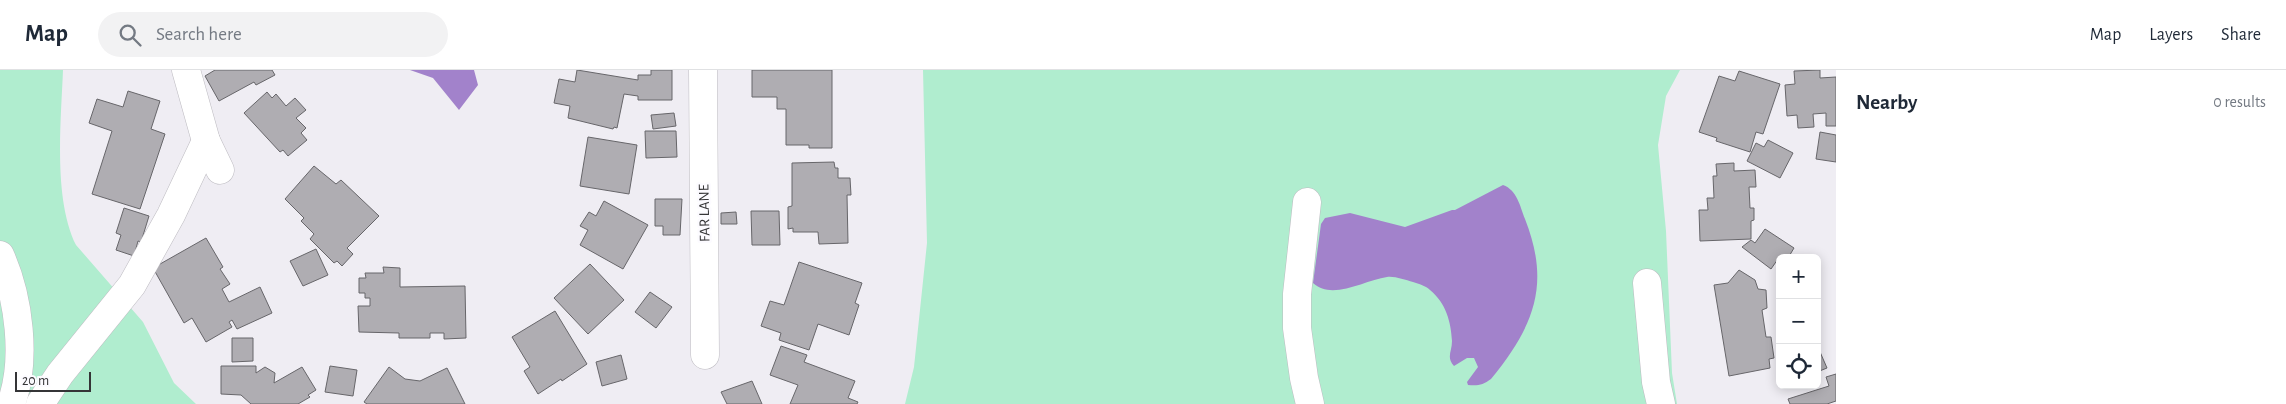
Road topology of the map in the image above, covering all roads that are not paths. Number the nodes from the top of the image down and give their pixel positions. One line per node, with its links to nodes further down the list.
1 (186, 70): 3 (street)
2 (702, 70): 8 (street, FAR LANE)
3 (206, 141): 4 (street); 10 (street)
4 (220, 170)
5 (1307, 202): 11 (street)
6 (0, 255): 9 (street)
7 (1647, 284): 12 (street)
8 (705, 355)
9 (12, 404)
10 (40, 404)
11 (1310, 404)
12 (1661, 404)

